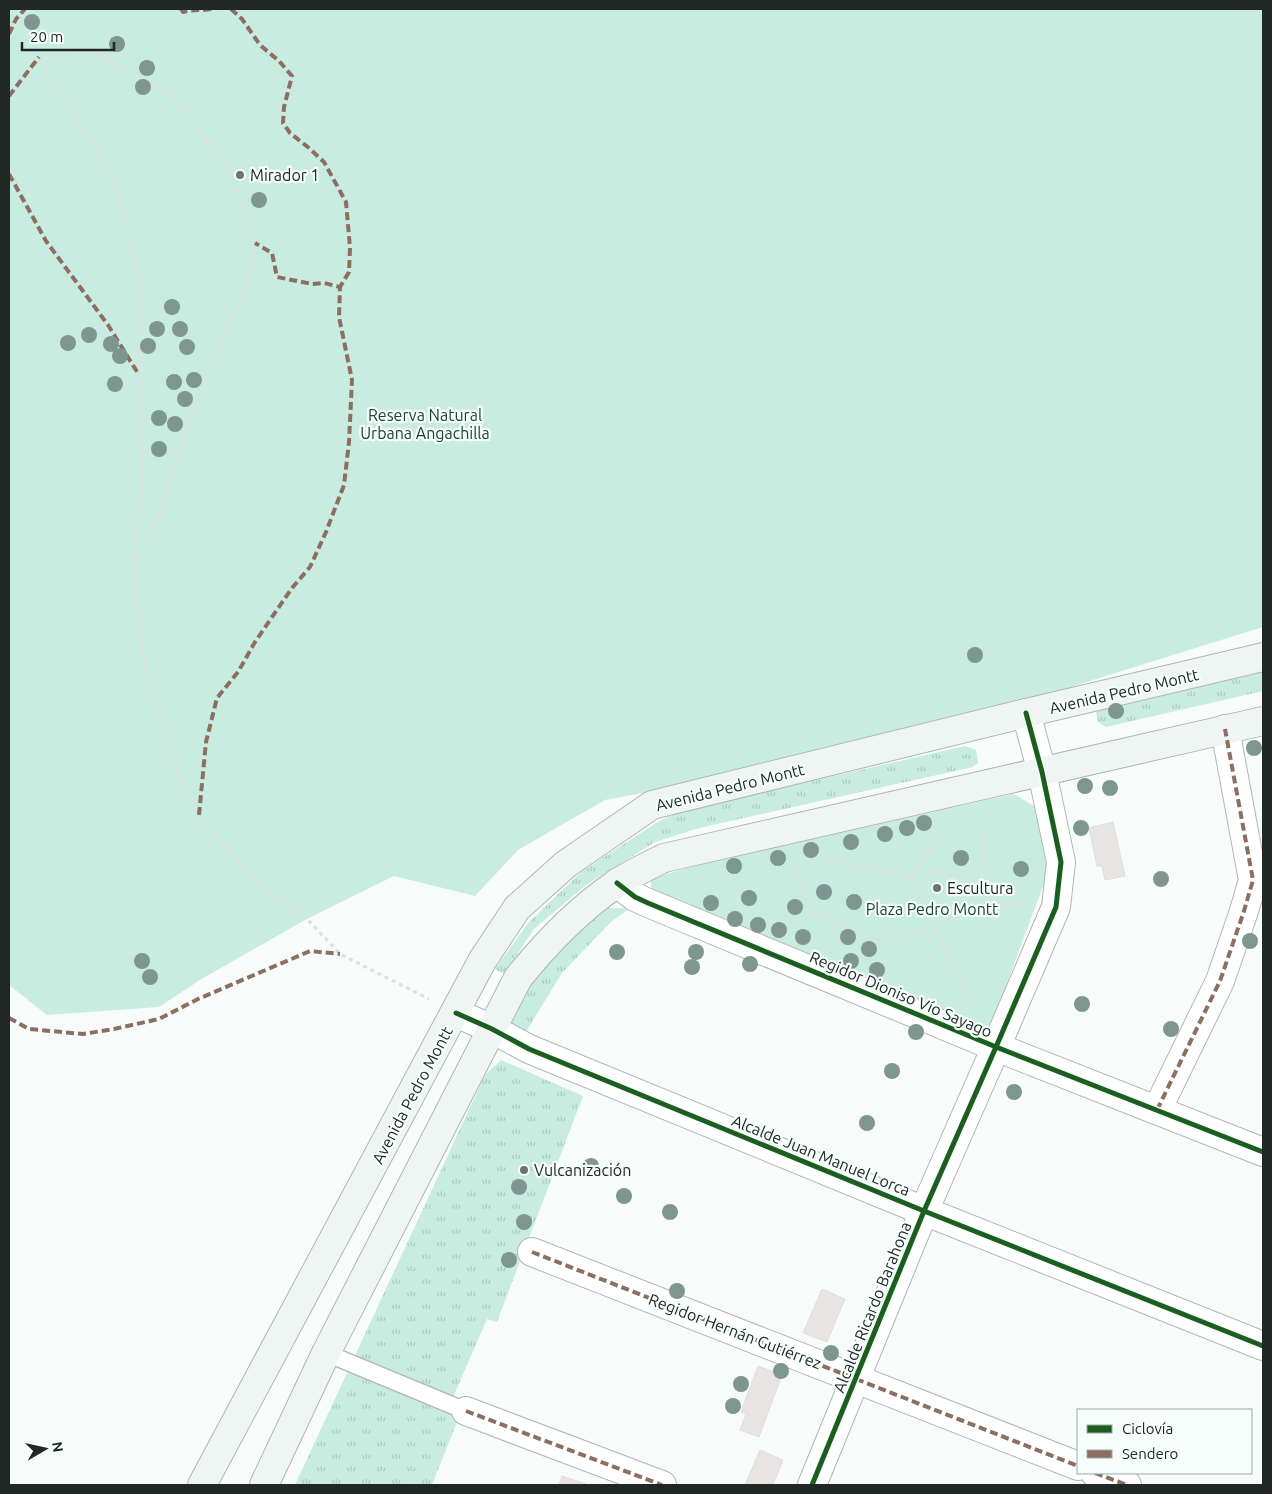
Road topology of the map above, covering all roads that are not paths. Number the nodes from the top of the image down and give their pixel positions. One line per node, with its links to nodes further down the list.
1 (1263, 657): 2 (main road, Avenida Pedro Montt)
2 (1026, 713): 5 (street, Alcalde Ricardo Barahona); 7 (main road, Avenida Pedro Montt)
3 (1263, 721): 4 (main road)
4 (1225, 729): 5 (main road); 10 (street)
5 (1042, 772): 6 (main road); 9 (street, Alcalde Ricardo Barahona)
6 (617, 883): 8 (main road); 9 (street, Regidor Dioniso Vío Sayago)
7 (456, 1013): 8 (street, Alcalde Juan Manuel Lorca); 20 (main road, Avenida Pedro Montt)
8 (492, 1029): 12 (street, Alcalde Juan Manuel Lorca); 15 (main road)
9 (996, 1047): 10 (street, Regidor Dioniso Vío Sayago); 12 (street, Alcalde Ricardo Barahona)
10 (1157, 1110): 11 (street, Regidor Dioniso Vío Sayago)
11 (1263, 1152)
12 (924, 1211): 14 (street, Alcalde Juan Manuel Lorca); 16 (street, Alcalde Ricardo Barahona)
13 (532, 1252): 16 (street, Regidor Hernán Gutiérrez)
14 (1263, 1346)
15 (326, 1353): 17 (lane); 21 (main road)
16 (856, 1378): 18 (street, Regidor Hernán Gutiérrez); 23 (street, Alcalde Ricardo Barahona)
17 (466, 1412): 22 (street)
18 (1077, 1466)
19 (1098, 1474): 24 (street)
20 (202, 1485)
21 (264, 1485)
22 (662, 1485)
23 (812, 1485)
24 (1127, 1485)

